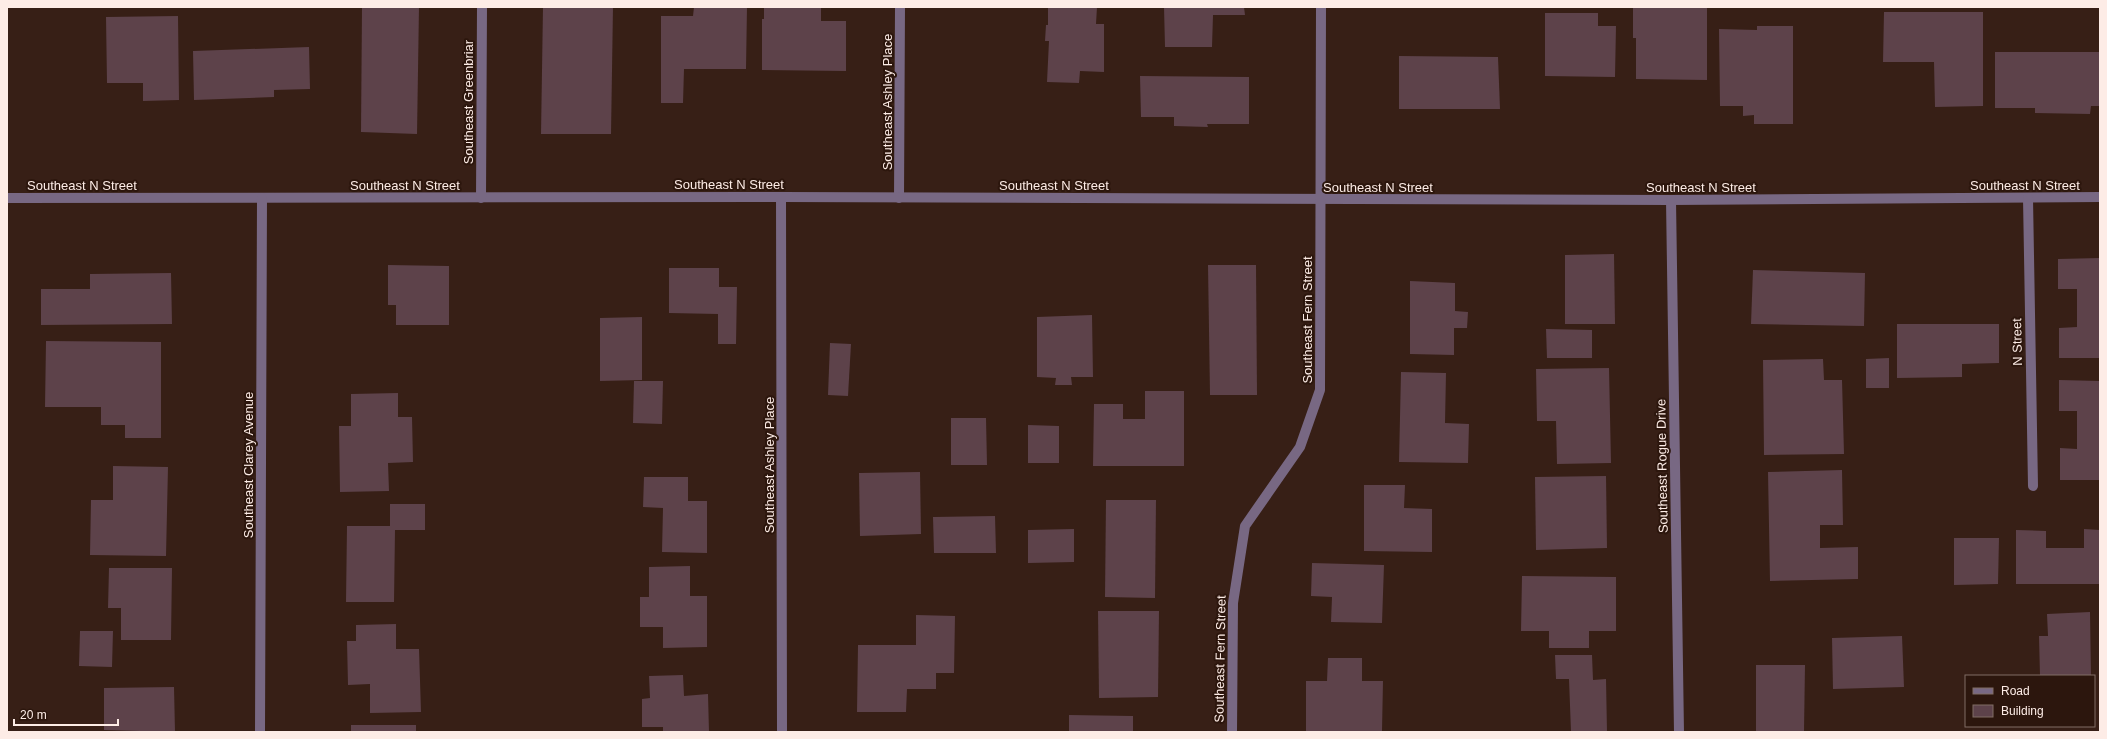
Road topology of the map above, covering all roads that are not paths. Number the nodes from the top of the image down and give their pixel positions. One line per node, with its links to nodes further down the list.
1 (482, 7): 8 (street, Southeast Greenbriar)
2 (900, 7): 9 (street, Southeast Ashley Place)
3 (1321, 7): 11 (street, Southeast Fern Street)
4 (781, 197): 8 (street, Southeast N Street); 9 (street, Southeast N Street); 15 (street, Southeast Ashley Place)
5 (2100, 197): 10 (street, Southeast N Street)
6 (7, 198): 7 (street, Southeast N Street)
7 (262, 198): 8 (street, Southeast N Street); 14 (street, Southeast Clarey Avenue)
8 (481, 198)
9 (899, 198): 11 (street, Southeast N Street)
10 (2028, 198): 12 (street, Southeast N Street); 13 (street, N Street)
11 (1319, 200): 12 (street, Southeast N Street); 16 (street, Southeast Fern Street)
12 (1671, 200): 17 (street, Southeast Rogue Drive)
13 (2033, 486)
14 (260, 732)
15 (782, 732)
16 (1232, 732)
17 (1679, 732)

